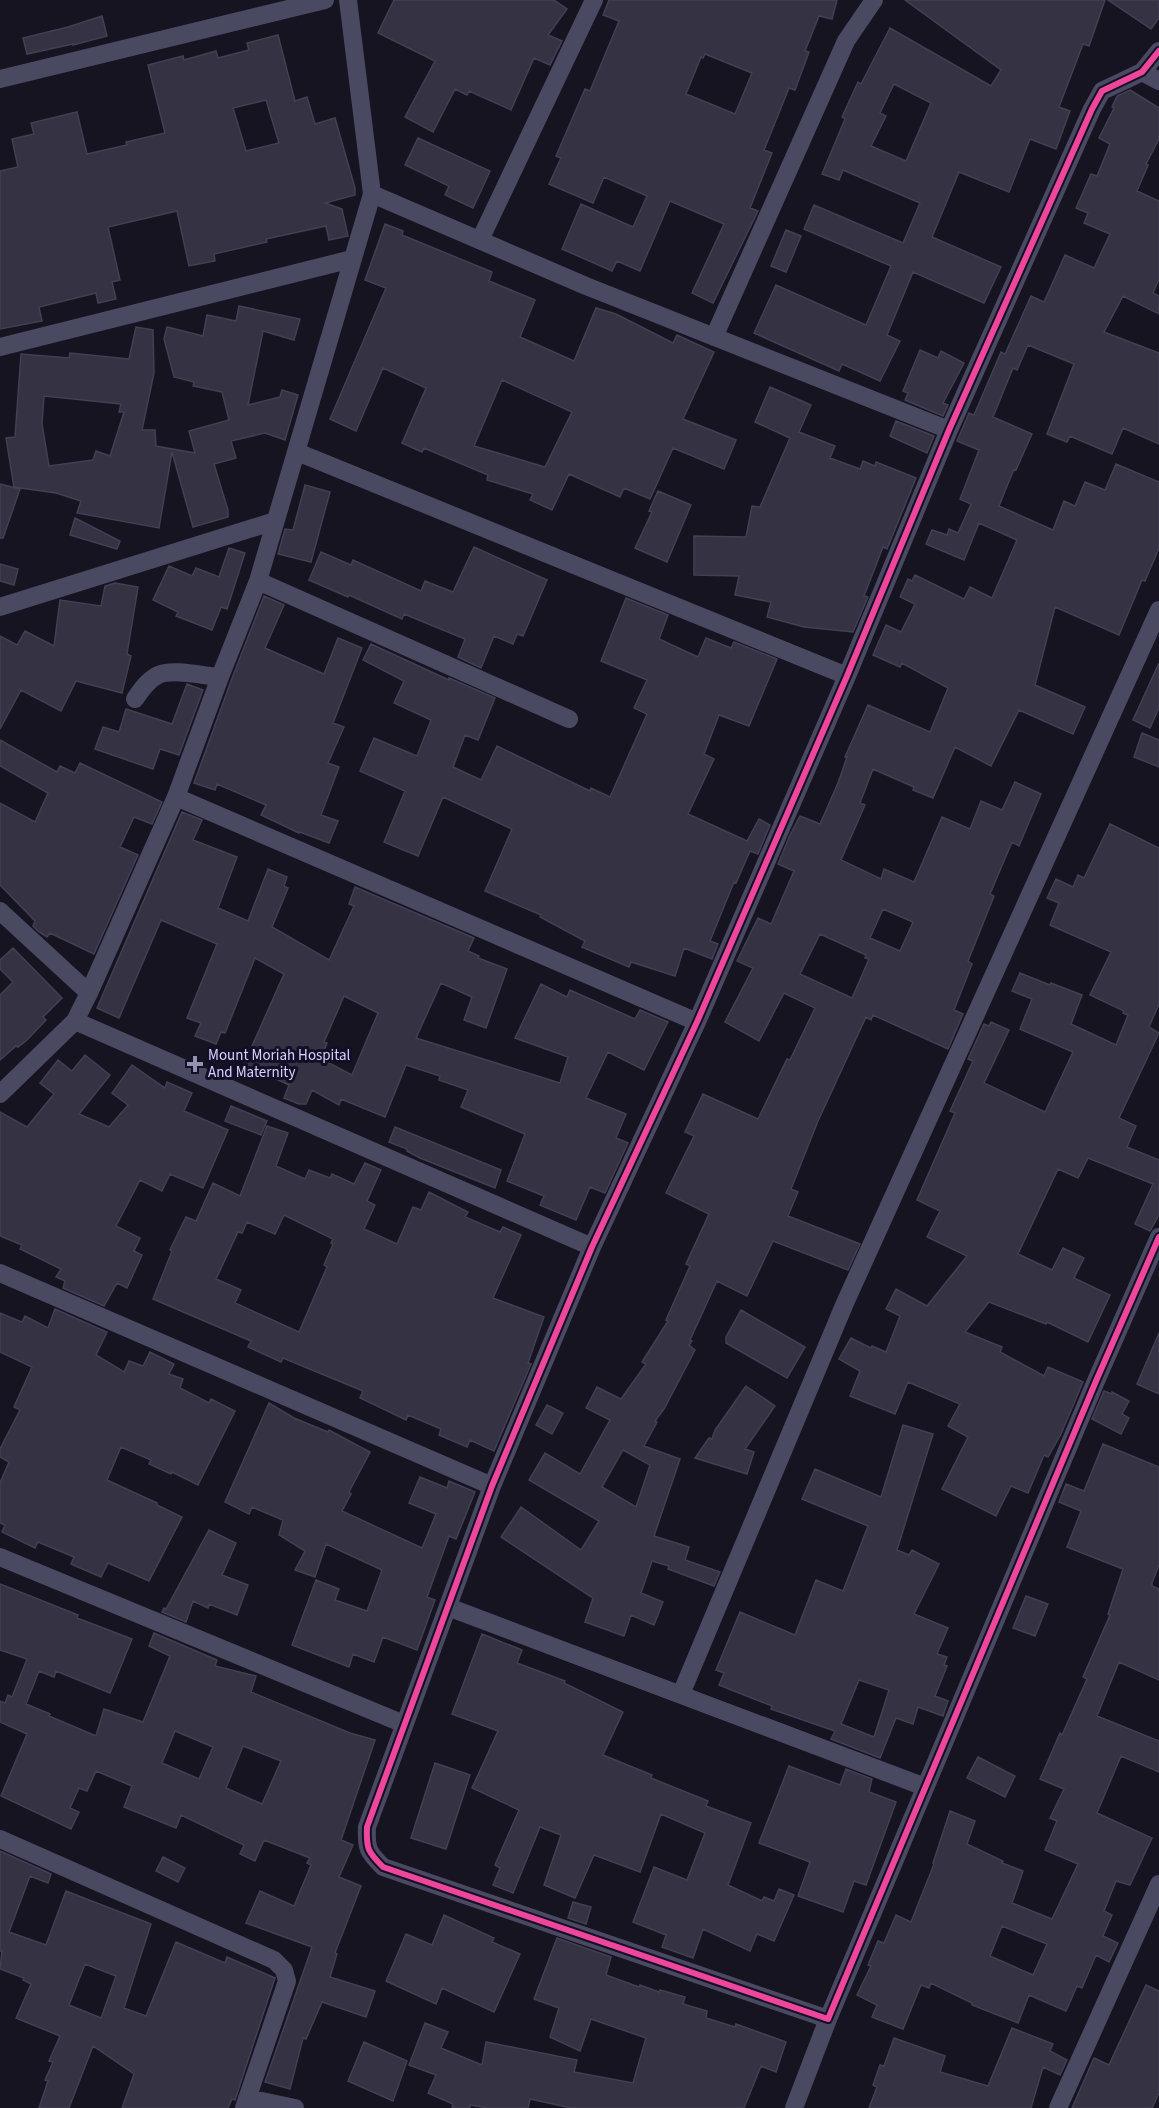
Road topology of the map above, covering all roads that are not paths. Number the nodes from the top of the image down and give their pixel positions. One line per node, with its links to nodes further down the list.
1 (326, 0): 7 (street)
2 (348, 0): 9 (street)
3 (594, 0): 10 (street)
4 (874, 0): 12 (street)
5 (1159, 51): 6 (street)
6 (1142, 72): 8 (street); 14 (street)
7 (0, 79)
8 (1159, 81)
9 (372, 194): 10 (street); 11 (street)
10 (480, 240): 12 (street)
11 (352, 259): 13 (street); 15 (street)
12 (714, 337): 14 (street)
13 (0, 347)
14 (949, 430): 20 (street)
15 (297, 453): 16 (street); 20 (street)
16 (275, 521): 17 (street); 18 (street)
17 (258, 581): 21 (street); 23 (street)
18 (0, 607)
19 (1159, 610): 36 (street)
20 (847, 676): 28 (street)
21 (220, 677): 22 (street); 24 (street)
22 (135, 699)
23 (569, 719)
24 (176, 797): 26 (street); 28 (street)
25 (0, 911): 26 (street)
26 (89, 993): 27 (street)
27 (75, 1021): 29 (street); 31 (street)
28 (697, 1022): 31 (street)
29 (0, 1094)
30 (1159, 1237): 38 (street)
31 (592, 1247): 33 (street)
32 (0, 1273): 33 (street)
33 (492, 1486): 35 (street)
34 (0, 1557): 37 (street)
35 (448, 1607): 36 (street); 37 (street)
36 (681, 1694): 38 (street)
37 (404, 1724): 41 (street)
38 (924, 1787): 41 (street)
39 (0, 1839): 42 (street)
40 (1159, 1884): 45 (street)
41 (828, 2019): 44 (street)
42 (246, 2103): 43 (street)
43 (295, 2108)
44 (794, 2108)
45 (1058, 2108)

